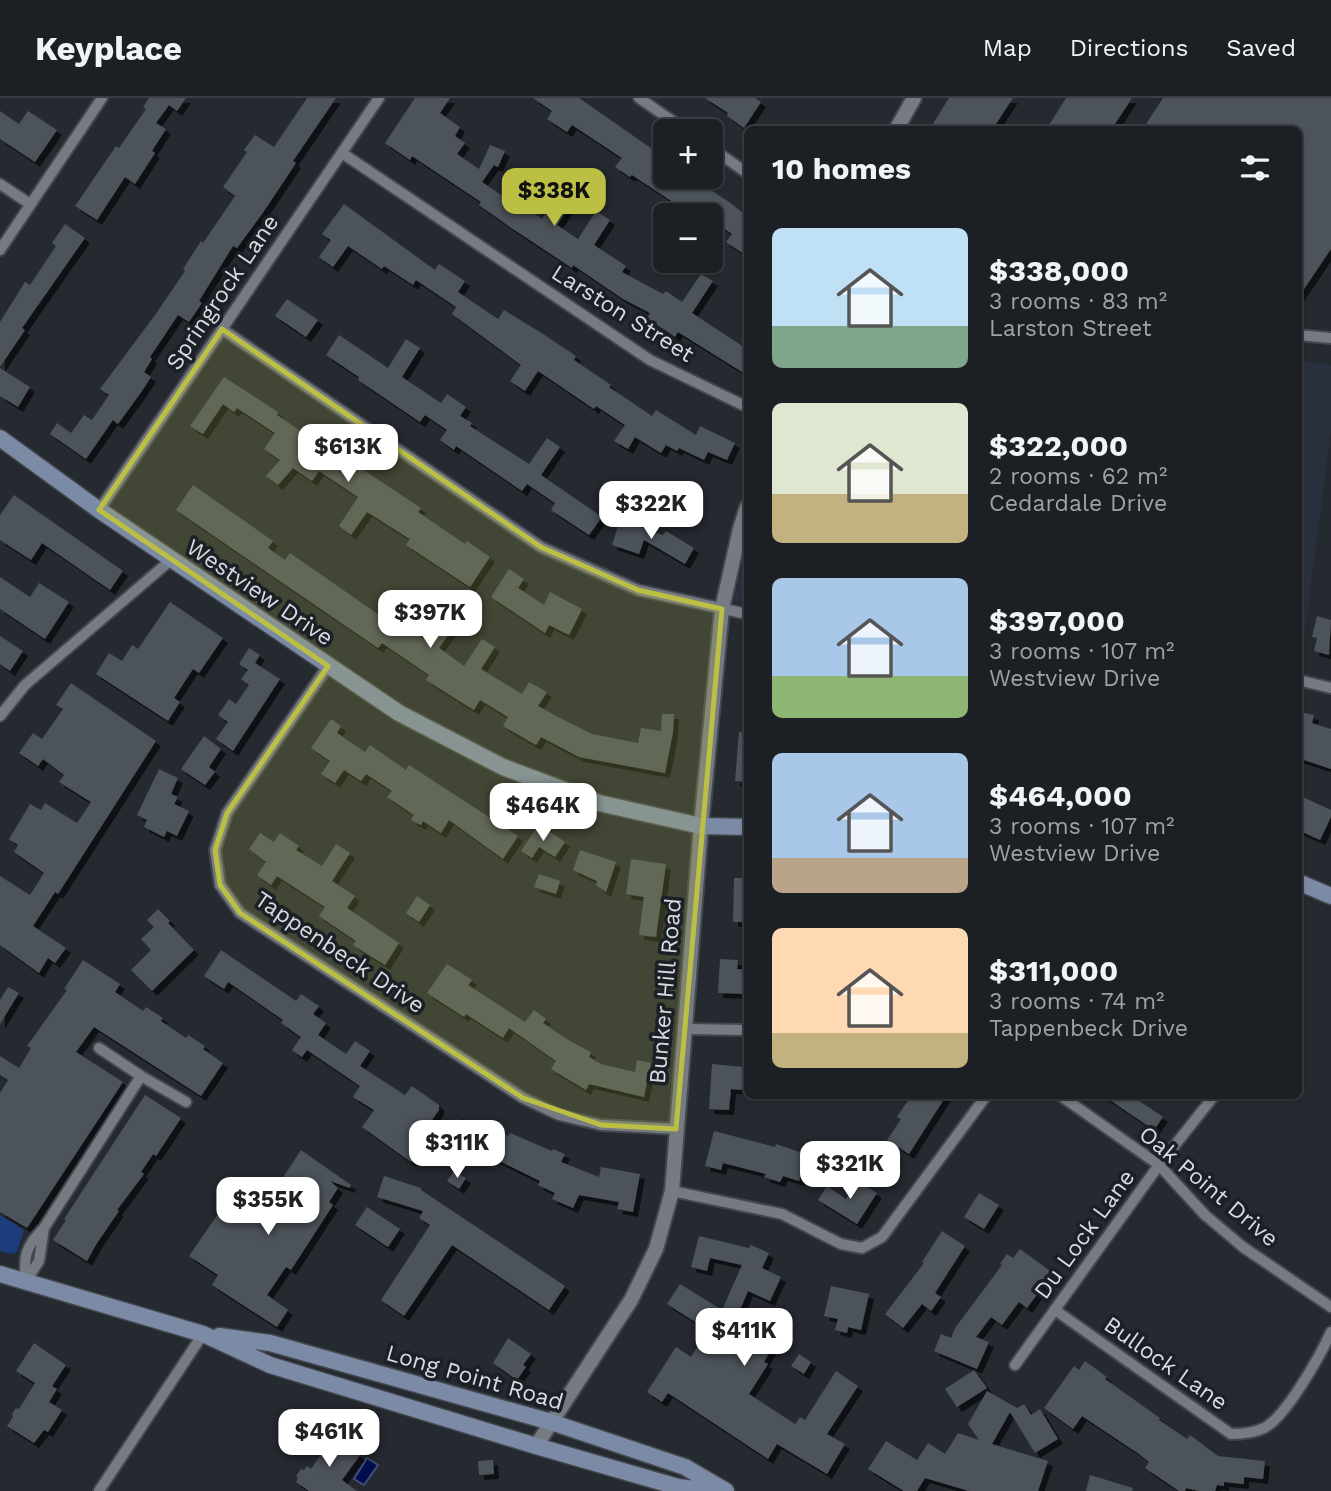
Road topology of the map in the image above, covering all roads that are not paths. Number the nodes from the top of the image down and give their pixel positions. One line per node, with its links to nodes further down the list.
1 (102, 98): 11 (street)
2 (379, 98): 7 (street, Springrock Lane)
3 (639, 98): 5 (street)
4 (914, 98): 6 (street)
5 (670, 119)
6 (898, 126)
7 (342, 153): 13 (street, Springrock Lane); 16 (street, Larston Street)
8 (723, 156): 9 (street)
9 (744, 171)
10 (0, 184): 11 (street)
11 (30, 204): 12 (street)
12 (0, 250)
13 (222, 329): 18 (street, Springrock Lane); 21 (street)
14 (1302, 335): 15 (street)
15 (1331, 338)
16 (744, 406)
17 (0, 438): 18 (main road, Westview Drive)
18 (99, 510): 20 (main road, Westview Drive)
19 (744, 516): 21 (street, Bunker Hill Road)
20 (172, 559): 23 (main road, Westview Drive); 26 (street)
21 (722, 609): 22 (street); 27 (street, Bunker Hill Road)
22 (744, 613)
23 (328, 666): 27 (main road, Westview Drive); 39 (street, Tappenbeck Drive)
24 (1302, 681): 25 (street)
25 (1331, 688)
26 (0, 716)
27 (701, 826): 28 (main road, Westview Drive); 31 (street, Bunker Hill Road)
28 (744, 827)
29 (1302, 884): 30 (main road)
30 (1331, 896)
31 (686, 1029): 32 (street); 39 (street, Bunker Hill Road)
32 (744, 1030)
33 (99, 1048): 34 (street)
34 (141, 1076): 38 (street); 43 (street)
35 (984, 1099): 41 (street)
36 (1065, 1099): 40 (street, Oak Point Drive)
37 (1211, 1099): 40 (street, Du Lock Lane)
38 (186, 1101)
39 (676, 1129): 41 (street, Bunker Hill Road)
40 (1159, 1165): 44 (street, Oak Point Drive); 45 (street, Du Lock Lane)
41 (672, 1191): 49 (street, Bunker Hill Road)
42 (0, 1274): 43 (main road, Long Point Road)
43 (26, 1281): 47 (main road, Long Point Road)
44 (1331, 1307)
45 (1055, 1310): 46 (street, Bullock Lane); 48 (street, Du Lock Lane)
46 (1331, 1332)
47 (203, 1334): 49 (main road, Long Point Road); 50 (main road, Long Point Road); 51 (street)
48 (1015, 1365)
49 (551, 1422): 50 (street, Bunker Hill Road); 53 (main road, Long Point Road)
50 (536, 1446): 52 (main road, Long Point Road)
51 (99, 1491)
52 (714, 1491)
53 (726, 1491)

